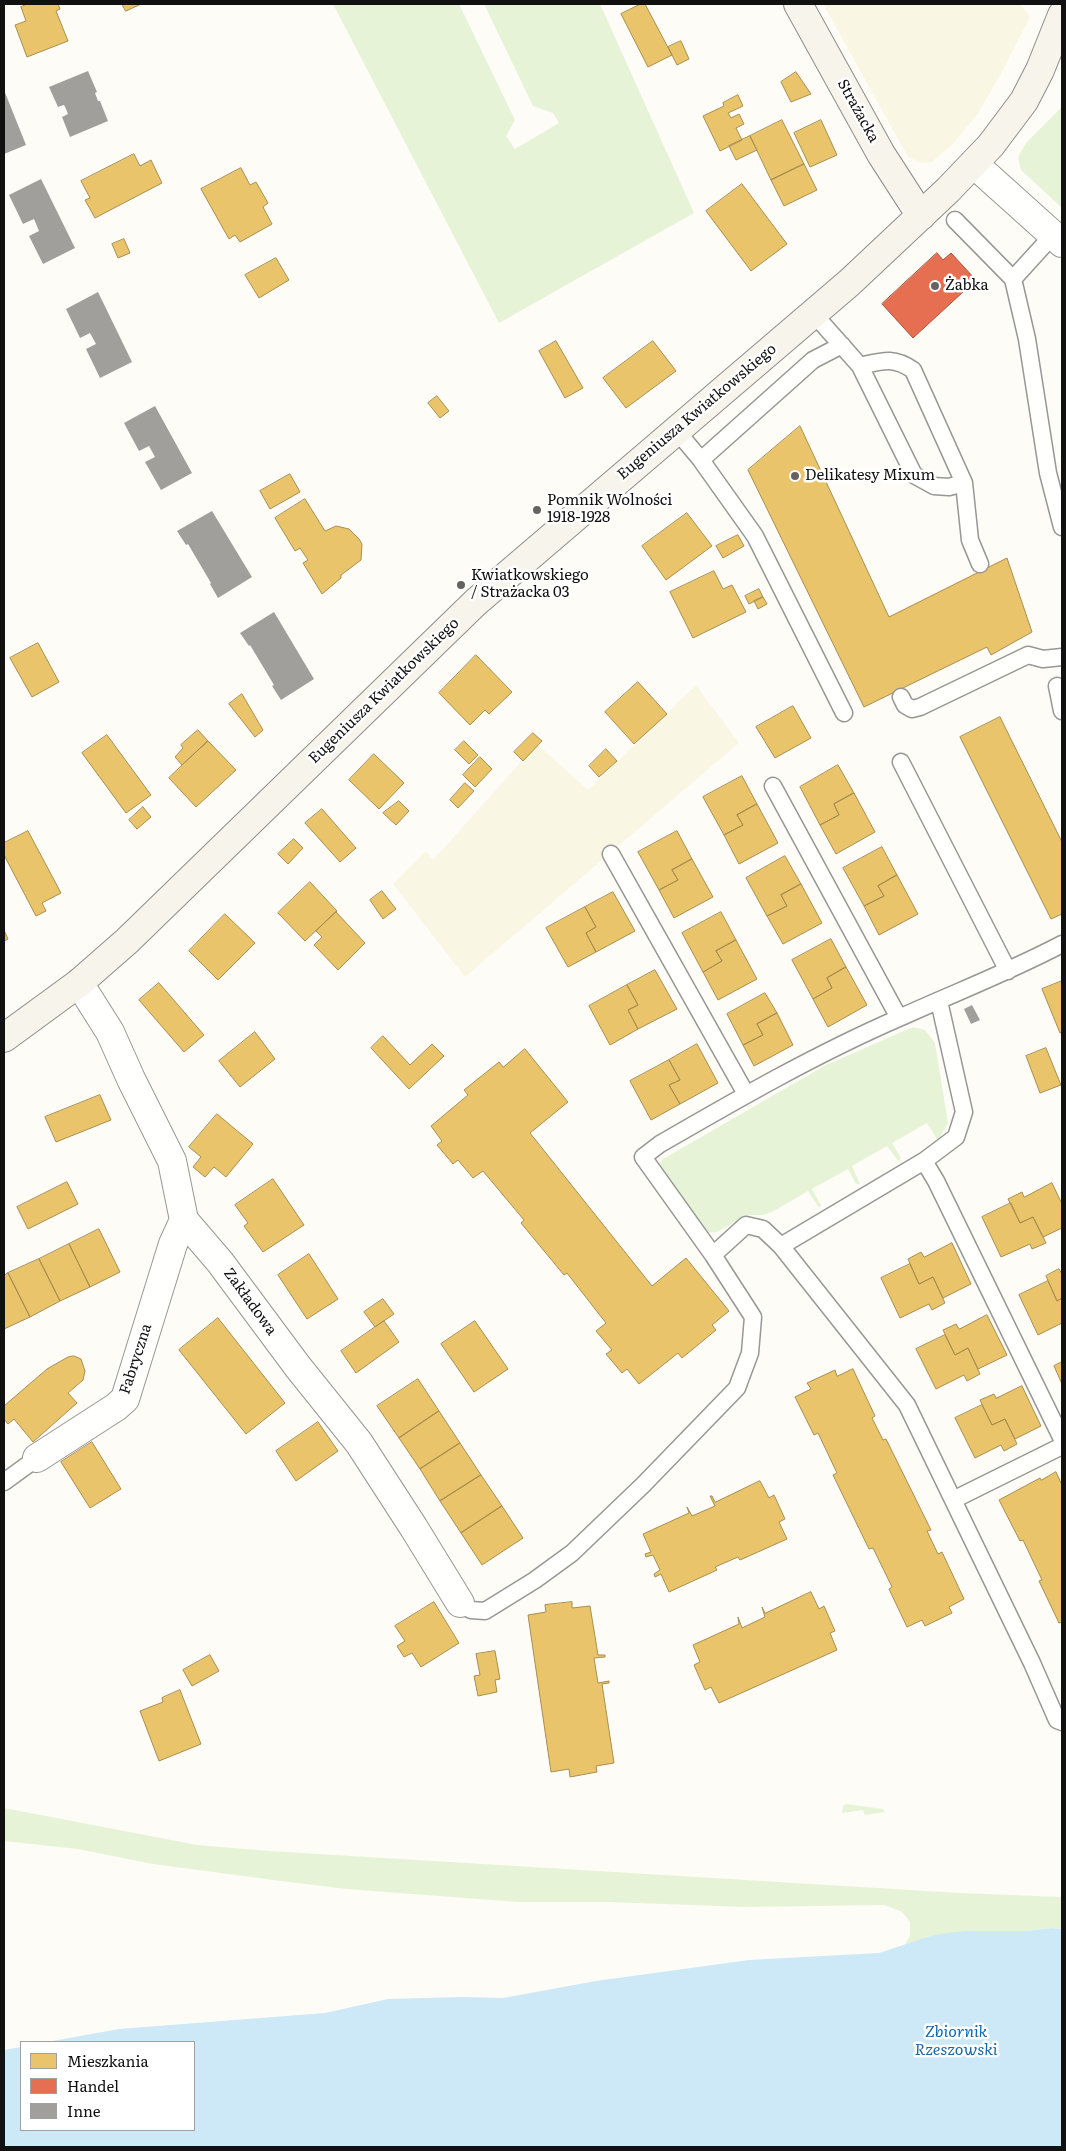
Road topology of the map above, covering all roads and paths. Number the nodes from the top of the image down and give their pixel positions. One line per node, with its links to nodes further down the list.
1 (798, 4): 4 (street, Strażacka)
2 (1062, 16): 3 (street, Eugeniusza Kwiatkowskiego)
3 (974, 164): 4 (street, Eugeniusza Kwiatkowskiego); 6 (street)
4 (921, 216): 8 (street, Eugeniusza Kwiatkowskiego)
5 (954, 220): 7 (lane)
6 (1058, 239): 7 (lane)
7 (1013, 279): 14 (lane)
8 (813, 313): 9 (lane); 11 (street, Eugeniusza Kwiatkowskiego)
9 (842, 345): 10 (lane); 12 (lane)
10 (860, 366): 13 (lane); 13 (lane)
11 (676, 430): 12 (lane); 26 (street, Eugeniusza Kwiatkowskiego)
12 (701, 460): 20 (lane)
13 (964, 483): 15 (lane)
14 (1062, 527)
15 (980, 564)
16 (1062, 657): 18 (lane)
17 (1057, 686): 19 (lane)
18 (901, 697)
19 (1062, 711)
20 (844, 712)
21 (901, 762): 25 (lane)
22 (772, 786): 28 (lane)
23 (611, 854): 30 (lane)
24 (1062, 944): 25 (lane)
25 (1008, 971): 27 (lane)
26 (79, 983): 29 (street, Eugeniusza Kwiatkowskiego); 32 (street, Zakładowa)
27 (939, 1001): 28 (lane); 31 (lane)
28 (899, 1018): 30 (lane)
29 (4, 1038)
30 (746, 1094): 34 (lane)
31 (924, 1161): 33 (lane); 35 (lane)
32 (184, 1220): 37 (street, Fabryczna); 40 (street, Zakładowa)
33 (781, 1246): 34 (lane); 39 (lane)
34 (713, 1255): 40 (lane)
35 (1062, 1439)
36 (1062, 1446): 39 (lane)
37 (37, 1458): 38 (lane)
38 (4, 1482)
39 (953, 1500): 41 (lane)
40 (460, 1603)
41 (1062, 1722)

